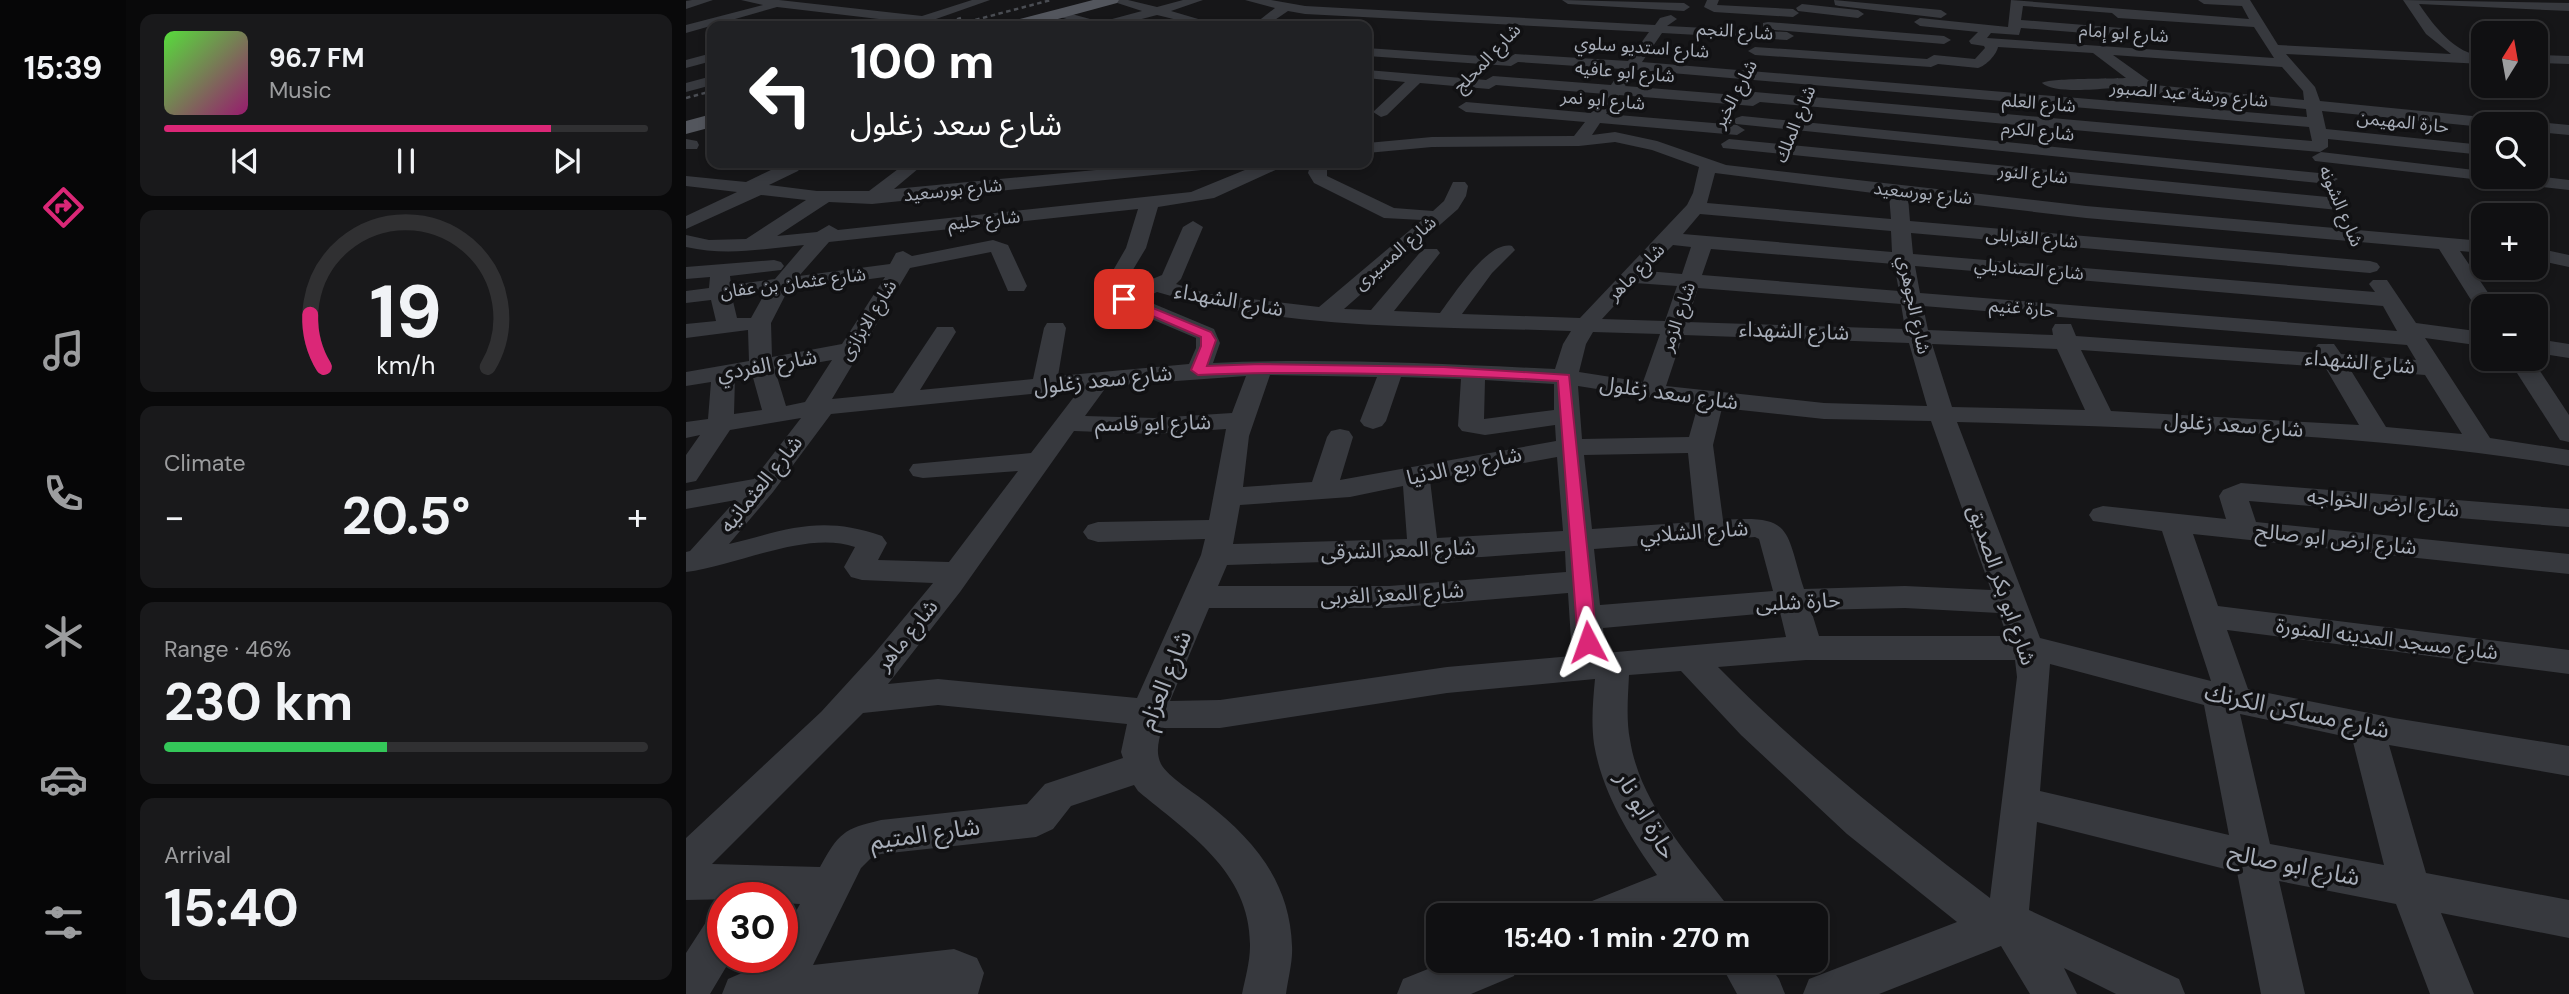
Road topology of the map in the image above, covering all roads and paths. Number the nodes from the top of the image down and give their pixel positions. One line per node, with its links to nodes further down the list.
1 (707, 0): 27 (street)
2 (747, 0): 28 (street)
3 (799, 0): 28 (street)
4 (868, 0): 36 (street)
5 (984, 0): 49 (street)
6 (1095, 0): 53 (main road)
7 (1113, 0): 37 (street); 42 (main road)
8 (1197, 0): 37 (street)
9 (1251, 0): 25 (street)
10 (1324, 0): 33 (street)
11 (1361, 0): 38 (street)
12 (1371, 0): 19 (street)
13 (1568, 0): 20 (street); 62 (street, شارع المحلج)
14 (1822, 0): 32 (street)
15 (1921, 0): 39 (street)
16 (2180, 0): 73 (street)
17 (2204, 0): 22 (street)
18 (2410, 0): 34 (street); 97 (street)
19 (1382, 1)
20 (1619, 1): 24 (street)
21 (2017, 1): 29 (street); 69 (street)
22 (2244, 1): 79 (street, شارع الشونه)
23 (1414, 2): 43 (street)
24 (1668, 3): 31 (street)
25 (1268, 4): 33 (street); 58 (street)
26 (1470, 4): 45 (street)
27 (686, 5)
28 (782, 5): 36 (street); 50 (street)
29 (2064, 6): 63 (street); 70 (street)
30 (1524, 7): 47 (street)
31 (1684, 7)
32 (1872, 7): 39 (street); 41 (street); 48 (street)
33 (1289, 8): 35 (street); 59 (street)
34 (2569, 8)
35 (1314, 10): 38 (street); 60 (street)
36 (838, 11): 40 (street)
37 (1157, 11): 56 (street); 57 (street)
38 (1346, 11): 43 (street); 61 (street)
39 (1951, 12): 48 (street); 75 (street); 78 (street)
40 (856, 13): 49 (street); 51 (street)
41 (1846, 13): 46 (street); 72 (street, شارع الملك)
42 (1057, 14): 54 (main road); 55 (street)
43 (1401, 14): 45 (street); 66 (street)
44 (1714, 15): 46 (street); 67 (street); 93 (street)
45 (1458, 16): 47 (street); 88 (street)
46 (1797, 17): 72 (street); 86 (street, شارع الخير)
47 (1512, 19): 62 (street); 92 (street)
48 (1895, 19): 74 (street)
49 (922, 20): 52 (street)
50 (716, 21)
51 (828, 21)
52 (919, 21)
53 (1020, 21)
54 (1032, 21)
55 (1083, 21)
56 (1120, 21)
57 (1188, 21)
58 (1207, 21)
59 (1267, 21)
60 (1300, 21)
61 (1332, 21)
62 (1550, 21): 65 (street); 76 (street, شارع المحلج)
63 (2121, 22): 70 (street); 73 (street); 73 (street); 85 (street)
64 (707, 23): 68 (street)
65 (1612, 24): 67 (street); 84 (street)
66 (1387, 26)
67 (1660, 27): 102 (street)
68 (687, 28): 71 (street)
69 (2015, 28): 70 (street); 75 (street)
70 (2065, 28)
71 (707, 30)
72 (1839, 31): 74 (street); 89 (street, شارع الملك)
73 (2197, 32): 79 (street); 91 (street)
74 (1890, 36): 78 (street); 96 (street)
75 (1989, 36): 87 (street, شارع ابو إمام); 100 (street, شارع النجم)
76 (1534, 38): 77 (street); 95 (street, شارع المحلج)
77 (1561, 38)
78 (1944, 40): 100 (street)
79 (2270, 42): 91 (street, شارع ابو إمام); 97 (street); 143 (street, شارع الشونه)
80 (707, 49): 101 (street)
81 (1739, 50): 86 (street, شارع النجم)
82 (2097, 50): 85 (street, شارع ابو إمام); 87 (street, شارع ابو إمام); 107 (street)
83 (1372, 52): 88 (street, شارع استديو سلوي)
84 (1591, 52): 95 (street, شارع استديو سلوي); 102 (street, شارع استديو سلوي); 116 (street)
85 (2126, 52): 91 (street, شارع ابو إمام)
86 (1779, 53): 89 (street, شارع النجم); 106 (street, شارع الخير)
87 (2063, 54): 90 (street)
88 (1417, 55): 92 (street, شارع استديو سلوي); 109 (street)
89 (1830, 56): 96 (street, شارع النجم); 115 (street, شارع الملك)
90 (2005, 58)
91 (2211, 58): 108 (street)
92 (1473, 59): 95 (street, شارع استديو سلوي); 113 (street)
93 (1694, 59): 102 (street, شارع استديو سلوي); 106 (street, شارع استديو سلوي); 121 (street)
94 (2548, 59): 99 (street)
95 (1513, 60): 114 (street, شارع المحلج)
96 (1883, 60): 100 (street, شارع النجم); 117 (street)
97 (2467, 60): 98 (street)
98 (2471, 60)
99 (2569, 60)
100 (1933, 61): 120 (street)
101 (686, 64)
102 (1632, 66): 119 (street)
103 (2094, 69): 107 (street)
104 (686, 75): 110 (street)
105 (1372, 75): 109 (street, شارع ابو عافيه)
106 (1766, 76): 115 (street, شارع ورشة عبد الصبور); 123 (street, شارع الخير)
107 (2134, 76): 122 (street); 143 (street)
108 (2220, 76)
109 (1395, 77): 111 (street, شارع ابو عافيه)
110 (707, 79)
111 (1416, 79): 113 (street, شارع ابو عافيه); 126 (street)
112 (707, 82): 118 (street)
113 (1451, 82): 114 (street, شارع ابو عافيه)
114 (1491, 83): 116 (street, شارع ابو عافيه); 131 (street, شارع المحلج)
115 (1826, 83): 117 (street, شارع ورشة عبد الصبور); 124 (street, شارع الملك)
116 (1563, 86): 119 (street, شارع ابو عافيه); 129 (street)
117 (1876, 87): 120 (street, شارع ورشة عبد الصبور)
118 (686, 88)
119 (1615, 90): 121 (street, شارع ابو عافيه); 133 (street)
120 (1905, 90): 122 (street, شارع ورشة عبد الصبور); 128 (street, شارع الجوهري)
121 (1674, 95): 123 (street, شارع ابو عافيه); 135 (street)
122 (1978, 96): 125 (street, شارع ورشة عبد الصبور); 132 (street)
123 (1754, 99): 124 (street, شارع العلم); 142 (street, شارع الخير)
124 (1824, 103): 128 (street, شارع العلم); 138 (street, شارع الملك)
125 (2076, 104): 127 (street, شارع ورشة عبد الصبور); 136 (street)
126 (1378, 108)
127 (2133, 109): 130 (street, شارع ورشة عبد الصبور); 141 (street)
128 (1899, 110): 132 (street, شارع العلم); 145 (street, شارع الجوهري)
129 (1540, 114): 131 (street, شارع ابو نمر); 133 (street, شارع ابو نمر)
130 (2196, 114): 143 (street, شارع ورشة عبد الصبور); 146 (street)
131 (1457, 116): 148 (street, شارع المحلج)
132 (1975, 117): 136 (street, شارع العلم); 149 (street)
133 (1594, 118): 135 (street, شارع ابو نمر); 147 (street)
134 (707, 121): 144 (main road)
135 (1657, 124): 142 (street, شارع ابو نمر)
136 (2077, 125): 141 (street, شارع العلم); 153 (street)
137 (2471, 125): 143 (street)
138 (1815, 128): 142 (street, شارع الكرم); 145 (street, شارع الكرم); 152 (street, شارع الملك)
139 (2548, 128): 140 (street)
140 (2569, 130)
141 (2140, 131): 146 (street, شارع العلم); 155 (street)
142 (1736, 132): 152 (street, شارع النور); 156 (street, شارع الخير)
143 (2318, 133): 146 (street, شارع العلم); 151 (street, حارة المهيمن); 166 (street); 170 (street, شارع الشونه)
144 (687, 135)
145 (1893, 136): 149 (street, شارع الكرم); 154 (street, شارع الجوهري)
146 (2204, 137): 164 (street)
147 (1579, 141): 148 (street, شارع بورسعيد); 156 (street, شارع بورسعيد)
148 (1432, 142): 150 (street, شارع بورسعيد)
149 (1974, 144): 153 (street, شارع الكرم); 163 (street)
150 (1372, 148)
151 (2471, 149)
152 (1805, 152): 154 (street, شارع النور); 168 (street, شارع الملك)
153 (2080, 154): 155 (street, شارع الكرم); 169 (street)
154 (1888, 160): 163 (street, شارع النور); 180 (street, شارع الجوهري)
155 (2148, 161): 164 (street, شارع الكرم); 176 (street)
156 (1712, 167): 168 (street, شارع بورسعيد); 188 (street, شارع ماهر)
157 (790, 168): 178 (street)
158 (910, 168): 183 (street)
159 (1053, 168): 171 (street)
160 (1166, 168): 171 (street, شارع بورسعيد); 185 (street)
161 (1265, 168): 185 (street, شارع حليم)
162 (1318, 168): 190 (street)
163 (1974, 168): 169 (street, شارع النور); 184 (street)
164 (2216, 168): 170 (street, شارع الكرم); 181 (street)
165 (975, 172): 179 (street)
166 (2471, 173)
167 (2548, 173): 177 (street)
168 (1802, 179): 180 (street, شارع بورسعيد); 192 (street, شارع الملك)
169 (2083, 179): 176 (street, شارع النور); 189 (street)
170 (2329, 179): 186 (street, شارع الشونه)
171 (1045, 181): 174 (street, شارع بورسعيد)
172 (690, 184): 178 (street, شارع بورسعيد)
173 (2548, 185): 177 (street)
174 (993, 186): 179 (street, شارع بورسعيد); 194 (street)
175 (1459, 186): 190 (street, شارع المسيرى)
176 (2156, 186): 181 (street, شارع النور); 193 (street)
177 (2566, 187)
178 (754, 188): 182 (street, شارع بورسعيد); 195 (street)
179 (955, 189): 183 (street, شارع بورسعيد)
180 (1890, 190): 184 (street, شارع بورسعيد); 196 (street, شارع الجوهري)
181 (2225, 193): 186 (street, شارع النور); 197 (street)
182 (825, 196): 183 (street, شارع بورسعيد); 207 (street)
183 (873, 197): 201 (street)
184 (1973, 199): 187 (street, شارع بورسعيد)
185 (1156, 202): 194 (street, شارع حليم); 223 (street)
186 (2337, 204): 200 (street, شارع الشونه)
187 (2035, 206): 189 (street, شارع بورسعيد); 203 (street)
188 (1695, 208): 192 (street, شارع الغرابلى); 202 (street, شارع ماهر)
189 (2086, 212): 191 (street, شارع بورسعيد)
190 (1437, 217): 239 (street, شارع المسيرى)
191 (2140, 217): 193 (street, شارع بورسعيد); 210 (street)
192 (1800, 218): 196 (street, شارع الغرابلى); 211 (street, شارع الملك)
193 (2166, 219): 197 (street, شارع بورسعيد)
194 (978, 221): 199 (street, شارع حليم)
195 (686, 223)
196 (1901, 226): 203 (street, شارع الغرابلى); 214 (street, شارع الجوهري)
197 (2246, 226): 200 (street, شارع بورسعيد); 215 (street)
198 (1193, 227): 231 (street)
199 (912, 228): 201 (street, شارع حليم); 219 (street, شارع الابزازى)
200 (2350, 235): 206 (street, شارع بورسعيد); 220 (street, شارع الشونه)
201 (821, 238): 207 (street, شارع حليم); 218 (street)
202 (1668, 239): 204 (street, شارع الصناديلي); 224 (street, شارع ماهر)
203 (2043, 239): 210 (street, شارع الغرابلى); 221 (street)
204 (1703, 242): 211 (street, شارع الصناديلي); 226 (street, شارع الزمر)
205 (694, 243): 209 (street, شارع حليم); 217 (street)
206 (2445, 243): 208 (street, شارع بورسعيد); 234 (street)
207 (750, 245): 209 (street, شارع حليم)
208 (2471, 246)
209 (727, 247): 228 (street)
210 (2152, 248): 215 (street, شارع الغرابلى); 227 (street)
211 (1792, 249): 214 (street, شارع الصناديلي); 232 (street, شارع الملك)
212 (1504, 250): 241 (street)
213 (1430, 253): 240 (street)
214 (1903, 258): 221 (street, شارع الصناديلي); 236 (street, شارع الجوهري)
215 (2272, 258): 220 (street, شارع الغرابلى); 233 (street)
216 (2553, 258): 225 (street)
217 (686, 260)
218 (799, 263): 228 (street); 229 (street)
219 (901, 266): 229 (street, شارع عثمان بن عفان); 230 (street, شارع عثمان بن عفان); 257 (street, شارع الابزازى)
220 (2370, 267): 237 (street, شارع الشونه)
221 (2050, 271): 227 (street, شارع الصناديلي); 238 (street)
222 (686, 273): 228 (street)
223 (1121, 274)
224 (1631, 276): 226 (street, حارة غنيم); 244 (street, شارع ماهر)
225 (2569, 278)
226 (1690, 281): 232 (street, حارة غنيم); 246 (street, شارع الزمر)
227 (2165, 281): 233 (street, شارع الصناديلي); 242 (street)
228 (720, 282): 229 (street, شارع عثمان بن عفان); 235 (street, شارع عثمان بن عفان); 245 (street)
229 (783, 284): 243 (street)
230 (1016, 286)
231 (1158, 286): 239 (street, شارع الشهداء); 263 (street)
232 (1781, 289): 236 (street, حارة غنيم); 248 (street, شارع الملك)
233 (2292, 292): 237 (street, شارع الصناديلي); 250 (street)
234 (2478, 294)
235 (686, 297)
236 (1909, 299): 238 (street, حارة غنيم); 253 (street, شارع الجوهري)
237 (2389, 300): 252 (street, شارع الشونه)
238 (2059, 311): 242 (street, حارة غنيم); 255 (street)
239 (1324, 314): 240 (street, شارع الشهداء)
240 (1378, 316): 241 (street, شارع الشهداء)
241 (1447, 318): 244 (street, شارع الشهداء)
242 (2179, 320): 250 (street, حارة غنيم)
243 (760, 322): 245 (street); 260 (street)
244 (1585, 323): 246 (street, شارع الشهداء); 268 (street, شارع ماهر)
245 (728, 326): 249 (street)
246 (1674, 326): 248 (street, شارع الشهداء); 272 (street, شارع الزمر)
247 (1055, 328): 271 (street)
248 (1770, 330): 253 (street, شارع الشهداء)
249 (686, 331)
250 (2316, 331): 252 (street, حارة غنيم); 259 (street)
251 (946, 332): 273 (street)
252 (2409, 333): 254 (street, حارة غنيم); 262 (street, شارع الشونه)
253 (1918, 336): 255 (street, شارع الشهداء); 278 (street, شارع الجوهري)
254 (2471, 338)
255 (2066, 342): 259 (street, شارع الشهداء); 279 (street)
256 (2548, 348): 258 (street)
257 (849, 351): 260 (street, شارع الفردي); 275 (street, شارع الابزازى)
258 (2569, 351)
259 (2332, 359): 262 (street, شارع الشهداء); 285 (street)
260 (761, 366): 267 (street, شارع الفردي); 276 (street)
261 (1261, 368): 263 (street, شارع سعد زغلول); 264 (street, شارع سعد زغلول); 280 (street, شارع العزام)
262 (2432, 368): 288 (street, شارع الشونه)
263 (1198, 370): 270 (street, شارع سعد زغلول)
264 (1392, 370): 266 (street, شارع سعد زغلول); 281 (street)
265 (2528, 371): 286 (street)
266 (1473, 372): 268 (street, شارع سعد زغلول); 277 (street)
267 (723, 373): 269 (street, شارع الفردي); 282 (street)
268 (1564, 377): 272 (street, شارع سعد زغلول); 277 (street, حارة ابو نار)
269 (686, 379)
270 (1098, 382): 271 (street, شارع سعد زغلول); 283 (street, شارع ماهر)
271 (1044, 387): 273 (street, شارع سعد زغلول)
272 (1652, 392): 274 (street, شارع سعد زغلول)
273 (901, 400): 275 (street, شارع سعد زغلول)
274 (1712, 400): 278 (street, شارع سعد زغلول); 289 (street)
275 (818, 407): 276 (street, شارع سعد زغلول); 296 (street, شارع العثمانيه)
276 (776, 414): 282 (street, شارع سعد زغلول)
277 (1569, 416): 290 (street, حارة ابو نار)
278 (1942, 416): 279 (street, شارع سعد زغلول); 314 (street, شارع ابو بكر الصديق)
279 (2102, 419): 285 (street, شارع سعد زغلول)
280 (1240, 420): 283 (street, شارع ابو قاسم); 302 (street, شارع العزام)
281 (1373, 421)
282 (721, 424): 284 (street, شارع سعد زغلول); 294 (street)
283 (1066, 424): 292 (street, شارع ماهر)
284 (686, 430)
285 (2377, 434): 288 (street, شارع سعد زغلول)
286 (2569, 434)
287 (1340, 437): 297 (street)
288 (2481, 444): 291 (street, شارع سعد زغلول)
289 (1700, 445): 290 (street, شارع ربع الدنيا); 303 (street)
290 (1572, 447): 295 (street, شارع ربع الدنيا); 306 (street, حارة ابو نار)
291 (2569, 458)
292 (1038, 461): 293 (street); 310 (street, شارع ماهر)
293 (923, 470)
294 (686, 475)
295 (1416, 476): 297 (street, شارع ربع الدنيا); 307 (street)
296 (763, 485): 298 (street); 308 (street, شارع العثمانيه)
297 (1323, 491): 302 (street, شارع ربع الدنيا)
298 (686, 500)
299 (2103, 515): 301 (street, شارع ارض ابو صالح)
300 (2569, 518): 304 (street, شارع ارض الخواجه)
301 (2174, 522): 304 (street, شارع ارض ابو صالح); 315 (street)
302 (1222, 527): 305 (street); 307 (street, شارع المعز الشرقى); 312 (street, شارع العزام)
303 (1710, 530): 306 (street, شارع الشلابي); 313 (street, شارع الشلابي)
304 (2245, 530): 309 (street, شارع ارض ابو صالح)
305 (1098, 532)
306 (1579, 540): 307 (street, شارع المعز الشرقى); 311 (street, حارة ابو نار)
307 (1423, 549)
308 (692, 561): 310 (street)
309 (2569, 564)
310 (956, 573): 323 (street, شارع ماهر)
311 (1583, 581): 312 (street, شارع المعز الغربى); 316 (street, حارة ابو نار)
312 (1199, 597): 324 (street, شارع العزام)
313 (1792, 601): 314 (street, حارة شلبى); 316 (street, حارة شلبى); 317 (street, شارع الشلابي)
314 (2011, 603): 318 (street, شارع ابو بكر الصديق)
315 (2206, 615): 320 (street, شارع مسجد المدينه المنورة); 322 (street)
316 (1586, 618): 321 (street, حارة ابو نار)
317 (1806, 648): 318 (street, شارع مساكن الكرنك); 319 (street, شارع مساكن الكرنك)
318 (2028, 648): 322 (street, شارع مساكن الكرنك); 328 (street, شارع ابو بكر الصديق)
319 (1690, 659): 321 (street, شارع مساكن الكرنك); 340 (street)
320 (2569, 662)
321 (1602, 664): 324 (street, شارع مساكن الكرنك); 332 (street, حارة ابو نار)
322 (2226, 697): 325 (street, شارع مساكن الكرنك); 329 (street)
323 (853, 701): 324 (street, شارع مساكن الكرنك); 330 (street, شارع ماهر)
324 (1148, 711): 327 (street, شارع العزام)
325 (2367, 729): 326 (street, شارع مساكن الكرنك); 336 (street)
326 (2569, 761)
327 (1143, 767): 334 (street, شارع المتيم); 347 (street)
328 (2020, 803): 329 (street, شارع ابو صالح); 340 (street, شارع ابو بكر الصديق)
329 (2256, 859): 336 (street, شارع ابو صالح); 353 (street)
330 (686, 864)
331 (686, 882): 333 (street)
332 (1686, 882): 337 (street); 338 (street, حارة ابو نار)
333 (707, 885)
334 (831, 886): 335 (street); 345 (street, شارع المتيم)
335 (798, 888)
336 (2410, 888): 339 (street, شارع ابو صالح); 354 (street)
337 (1636, 903)
338 (1701, 903)
339 (2569, 919)
340 (2005, 926): 350 (street); 351 (street); 352 (street)
341 (707, 959): 344 (street)
342 (1470, 973): 348 (street)
343 (1748, 973): 349 (street)
344 (686, 992)
345 (761, 992): 346 (street)
346 (956, 994)
347 (1264, 994)
348 (1419, 994)
349 (1763, 994)
350 (1825, 994)
351 (2055, 994)
352 (2163, 994)
353 (2283, 994)
354 (2452, 994)

